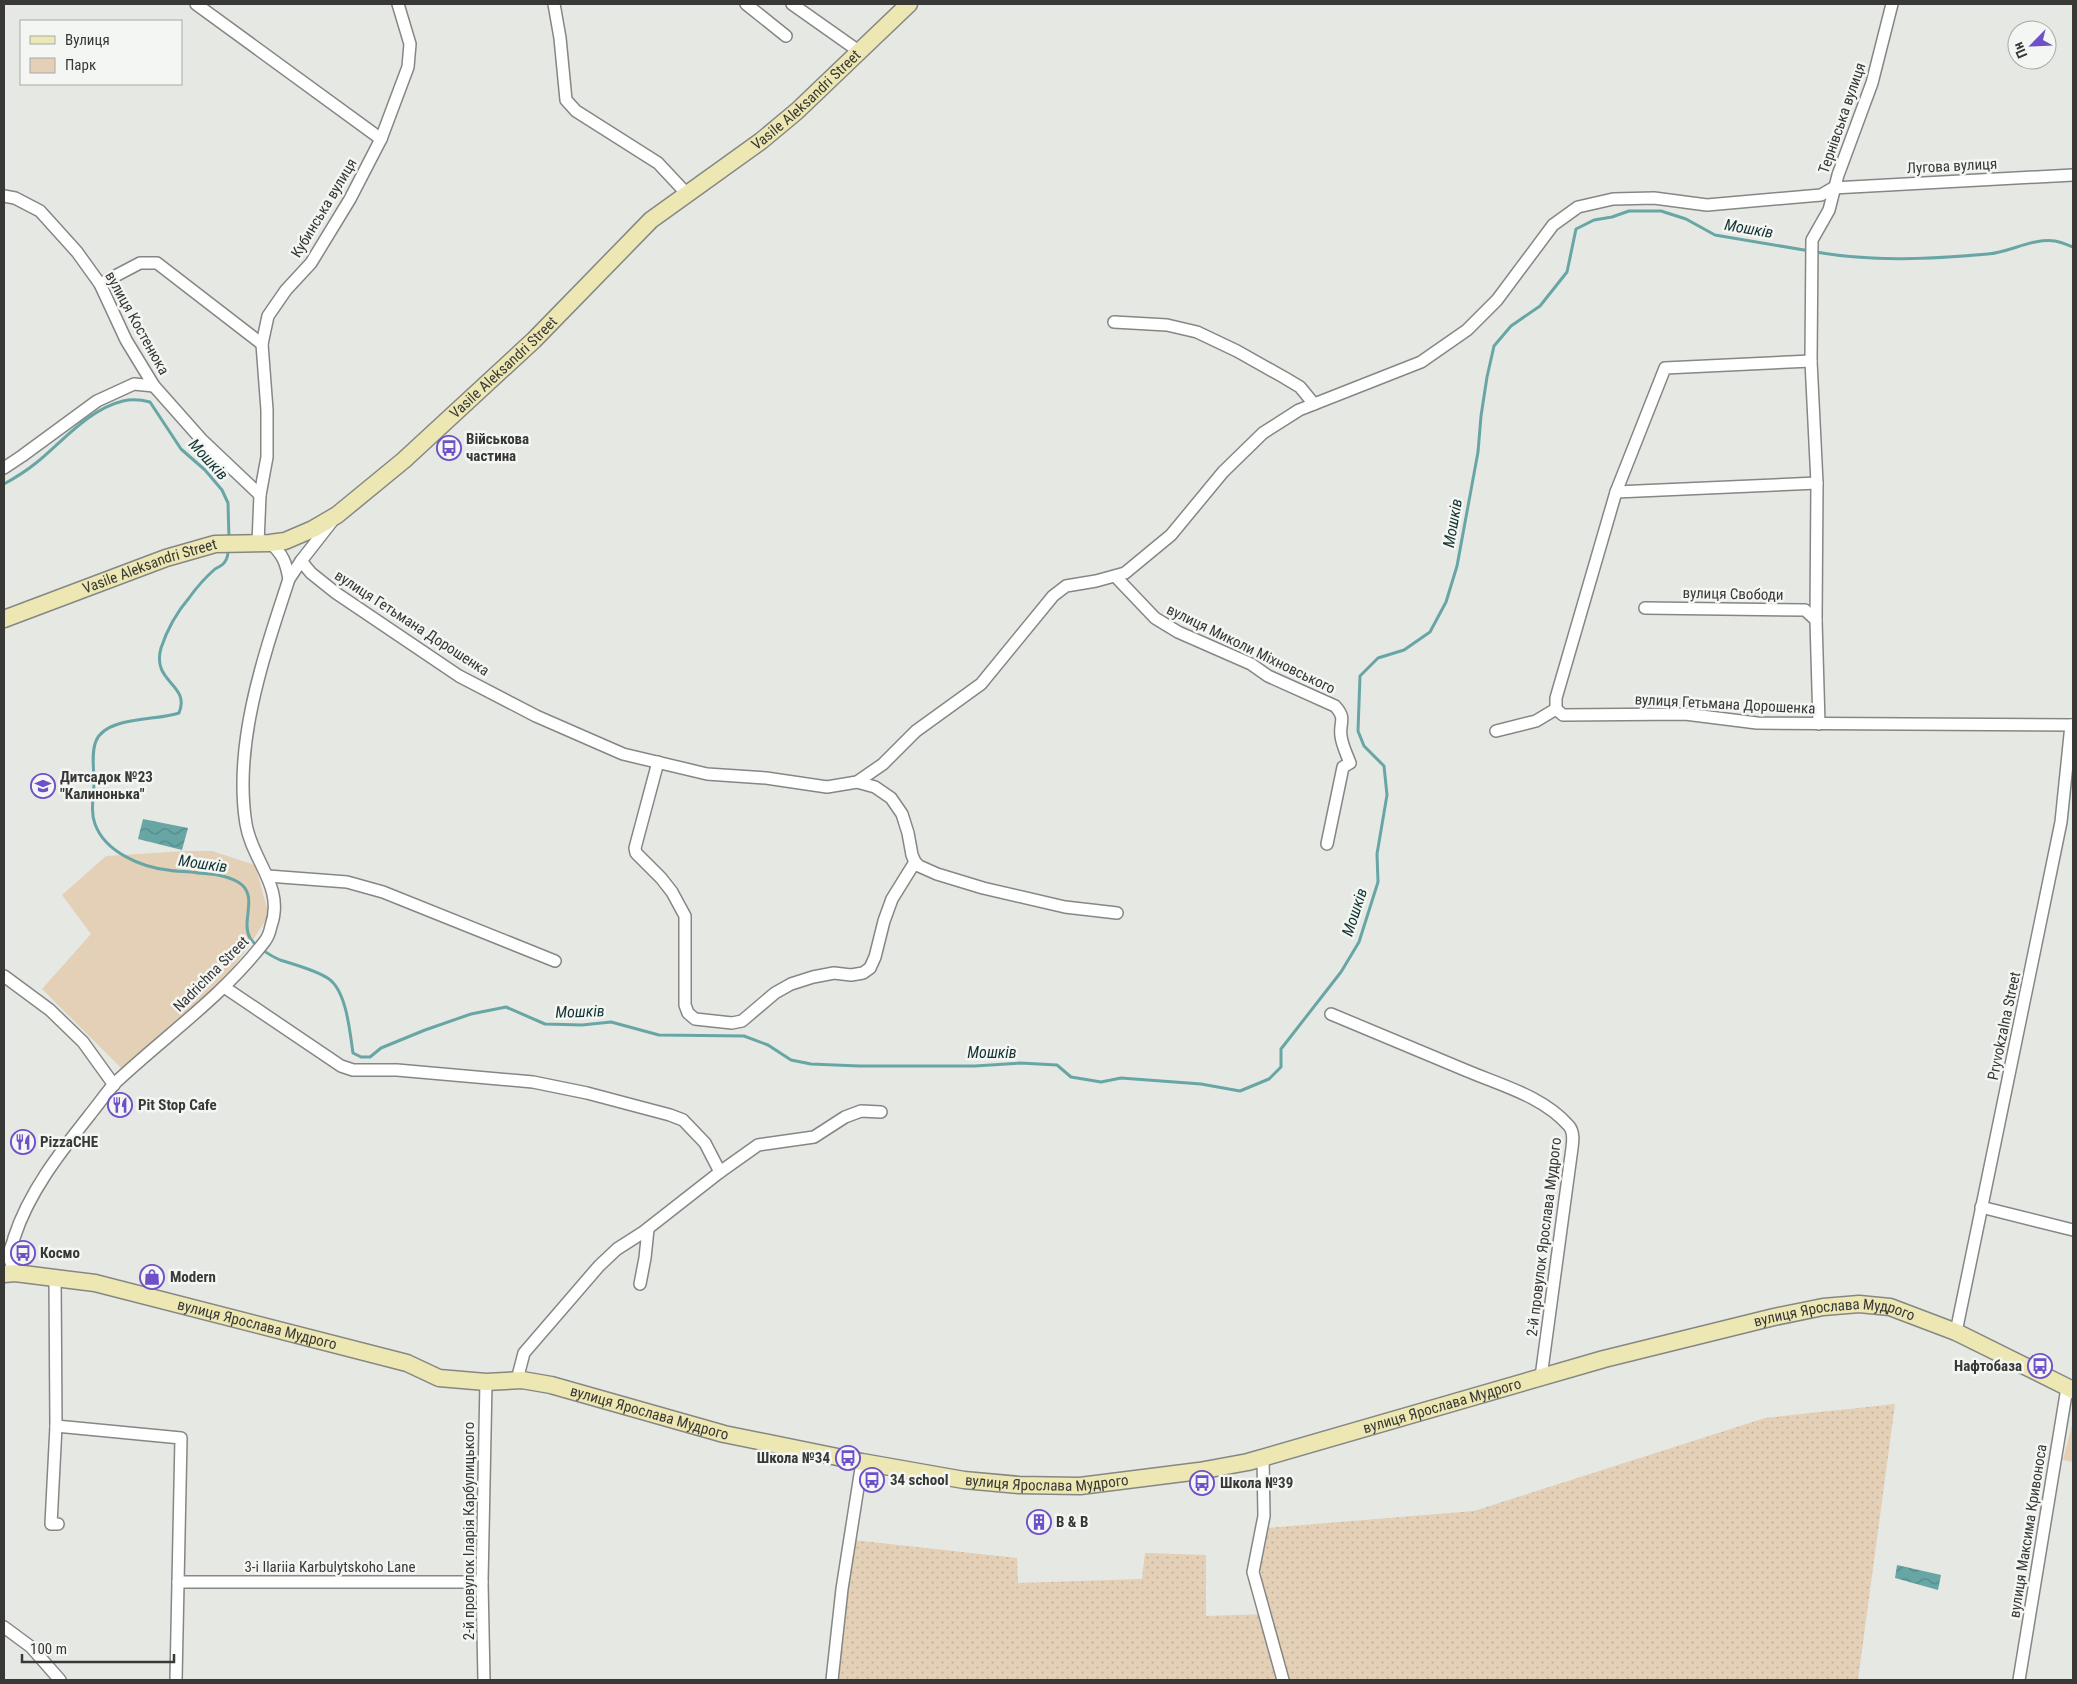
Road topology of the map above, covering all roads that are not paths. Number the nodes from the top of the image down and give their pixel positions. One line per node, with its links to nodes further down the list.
1 (196, 4): 10 (street)
2 (398, 4): 10 (street, Кубинська вулиця)
3 (554, 4): 13 (street)
4 (746, 4): 8 (street)
5 (792, 4): 9 (street)
6 (909, 4): 9 (main road, Vasile Aleksandri Street)
7 (1892, 4): 12 (street, Тернівська вулиця)
8 (786, 36)
9 (860, 52): 13 (main road, Vasile Aleksandri Street)
10 (382, 139): 17 (street, Кубинська вулиця)
11 (2073, 175): 12 (street, Лугова вулиця)
12 (1833, 188): 18 (street, Тернівська вулиця); 20 (street, вулиця Гетьмана Дорошенка)
13 (687, 194): 25 (main road, Vasile Aleksandri Street)
14 (4, 196): 15 (street, вулиця Костенюка)
15 (100, 284): 17 (street); 19 (street, вулиця Костенюка)
16 (1114, 322): 20 (street)
17 (262, 344): 24 (street, Кубинська вулиця)
18 (1811, 361): 22 (street); 23 (street)
19 (154, 386): 21 (street); 24 (street, вулиця Костенюка)
20 (1314, 404): 28 (street, вулиця Гетьмана Дорошенка)
21 (4, 468)
22 (1817, 484): 23 (street); 32 (street)
23 (1616, 492): 33 (street)
24 (260, 495): 26 (street, Кубинська вулиця)
25 (337, 515): 26 (main road, Vasile Aleksandri Street); 27 (street, Nadrichna Street)
26 (264, 543): 29 (street); 31 (main road, Vasile Aleksandri Street)
27 (301, 561): 29 (street, Nadrichna Street); 37 (street, вулиця Гетьмана Дорошенка)
28 (1115, 576): 38 (street, вулиця Гетьмана Дорошенка); 39 (street, вулиця Миколи Міхновського)
29 (289, 579): 41 (street, Nadrichna Street)
30 (1645, 608): 32 (street, вулиця Свободи)
31 (4, 619)
32 (1816, 620): 34 (street)
33 (1556, 709): 34 (street, вулиця Гетьмана Дорошенка); 36 (street)
34 (1819, 724): 35 (street, вулиця Гетьмана Дорошенка)
35 (2072, 725): 50 (street, Pryvokzalna Street)
36 (1496, 731)
37 (658, 762): 38 (street, вулиця Гетьмана Дорошенка); 40 (street)
38 (857, 782): 40 (street)
39 (1327, 844)
40 (915, 862): 42 (street)
41 (268, 876): 43 (street); 45 (street, Nadrichna Street)
42 (1116, 913)
43 (555, 961)
44 (4, 976): 47 (street)
45 (224, 987): 47 (street, Nadrichna Street); 49 (street)
46 (1331, 1014): 57 (street, 2-й провулок Ярослава Мудрого)
47 (114, 1085): 53 (street, Nadrichna Street)
48 (882, 1112): 49 (street)
49 (720, 1172): 51 (street)
50 (1981, 1207): 52 (street); 56 (street, Pryvokzalna Street)
51 (648, 1229): 55 (street); 58 (street)
52 (2073, 1230)
53 (9, 1273): 54 (main road, вулиця Ярослава Мудрого)
54 (55, 1278): 59 (main road, вулиця Ярослава Мудрого); 61 (street)
55 (640, 1284)
56 (1956, 1332): 57 (main road, вулиця Ярослава Мудрого); 60 (main road, вулиця Ярослава Мудрого)
57 (1541, 1378): 62 (main road, вулиця Ярослава Мудрого)
58 (522, 1380): 59 (main road, вулиця Ярослава Мудрого); 63 (main road, вулиця Ярослава Мудрого)
59 (486, 1382): 66 (street, 2-й провулок Іларія Карбулицького)
60 (2070, 1389): 73 (street, вулиця Максима Кривоноса)
61 (56, 1426): 64 (street); 65 (street)
62 (1263, 1458): 63 (main road, вулиця Ярослава Мудрого); 72 (street)
63 (862, 1462): 71 (street)
64 (58, 1524)
65 (178, 1582): 66 (street, 3-i Ilariia Karbulytskoho Lane); 69 (street)
66 (482, 1582): 70 (street, 2-й провулок Іларія Карбулицького)
67 (4, 1627): 68 (street)
68 (60, 1680)
69 (176, 1680)
70 (484, 1680)
71 (832, 1680)
72 (1283, 1680)
73 (2020, 1680)

